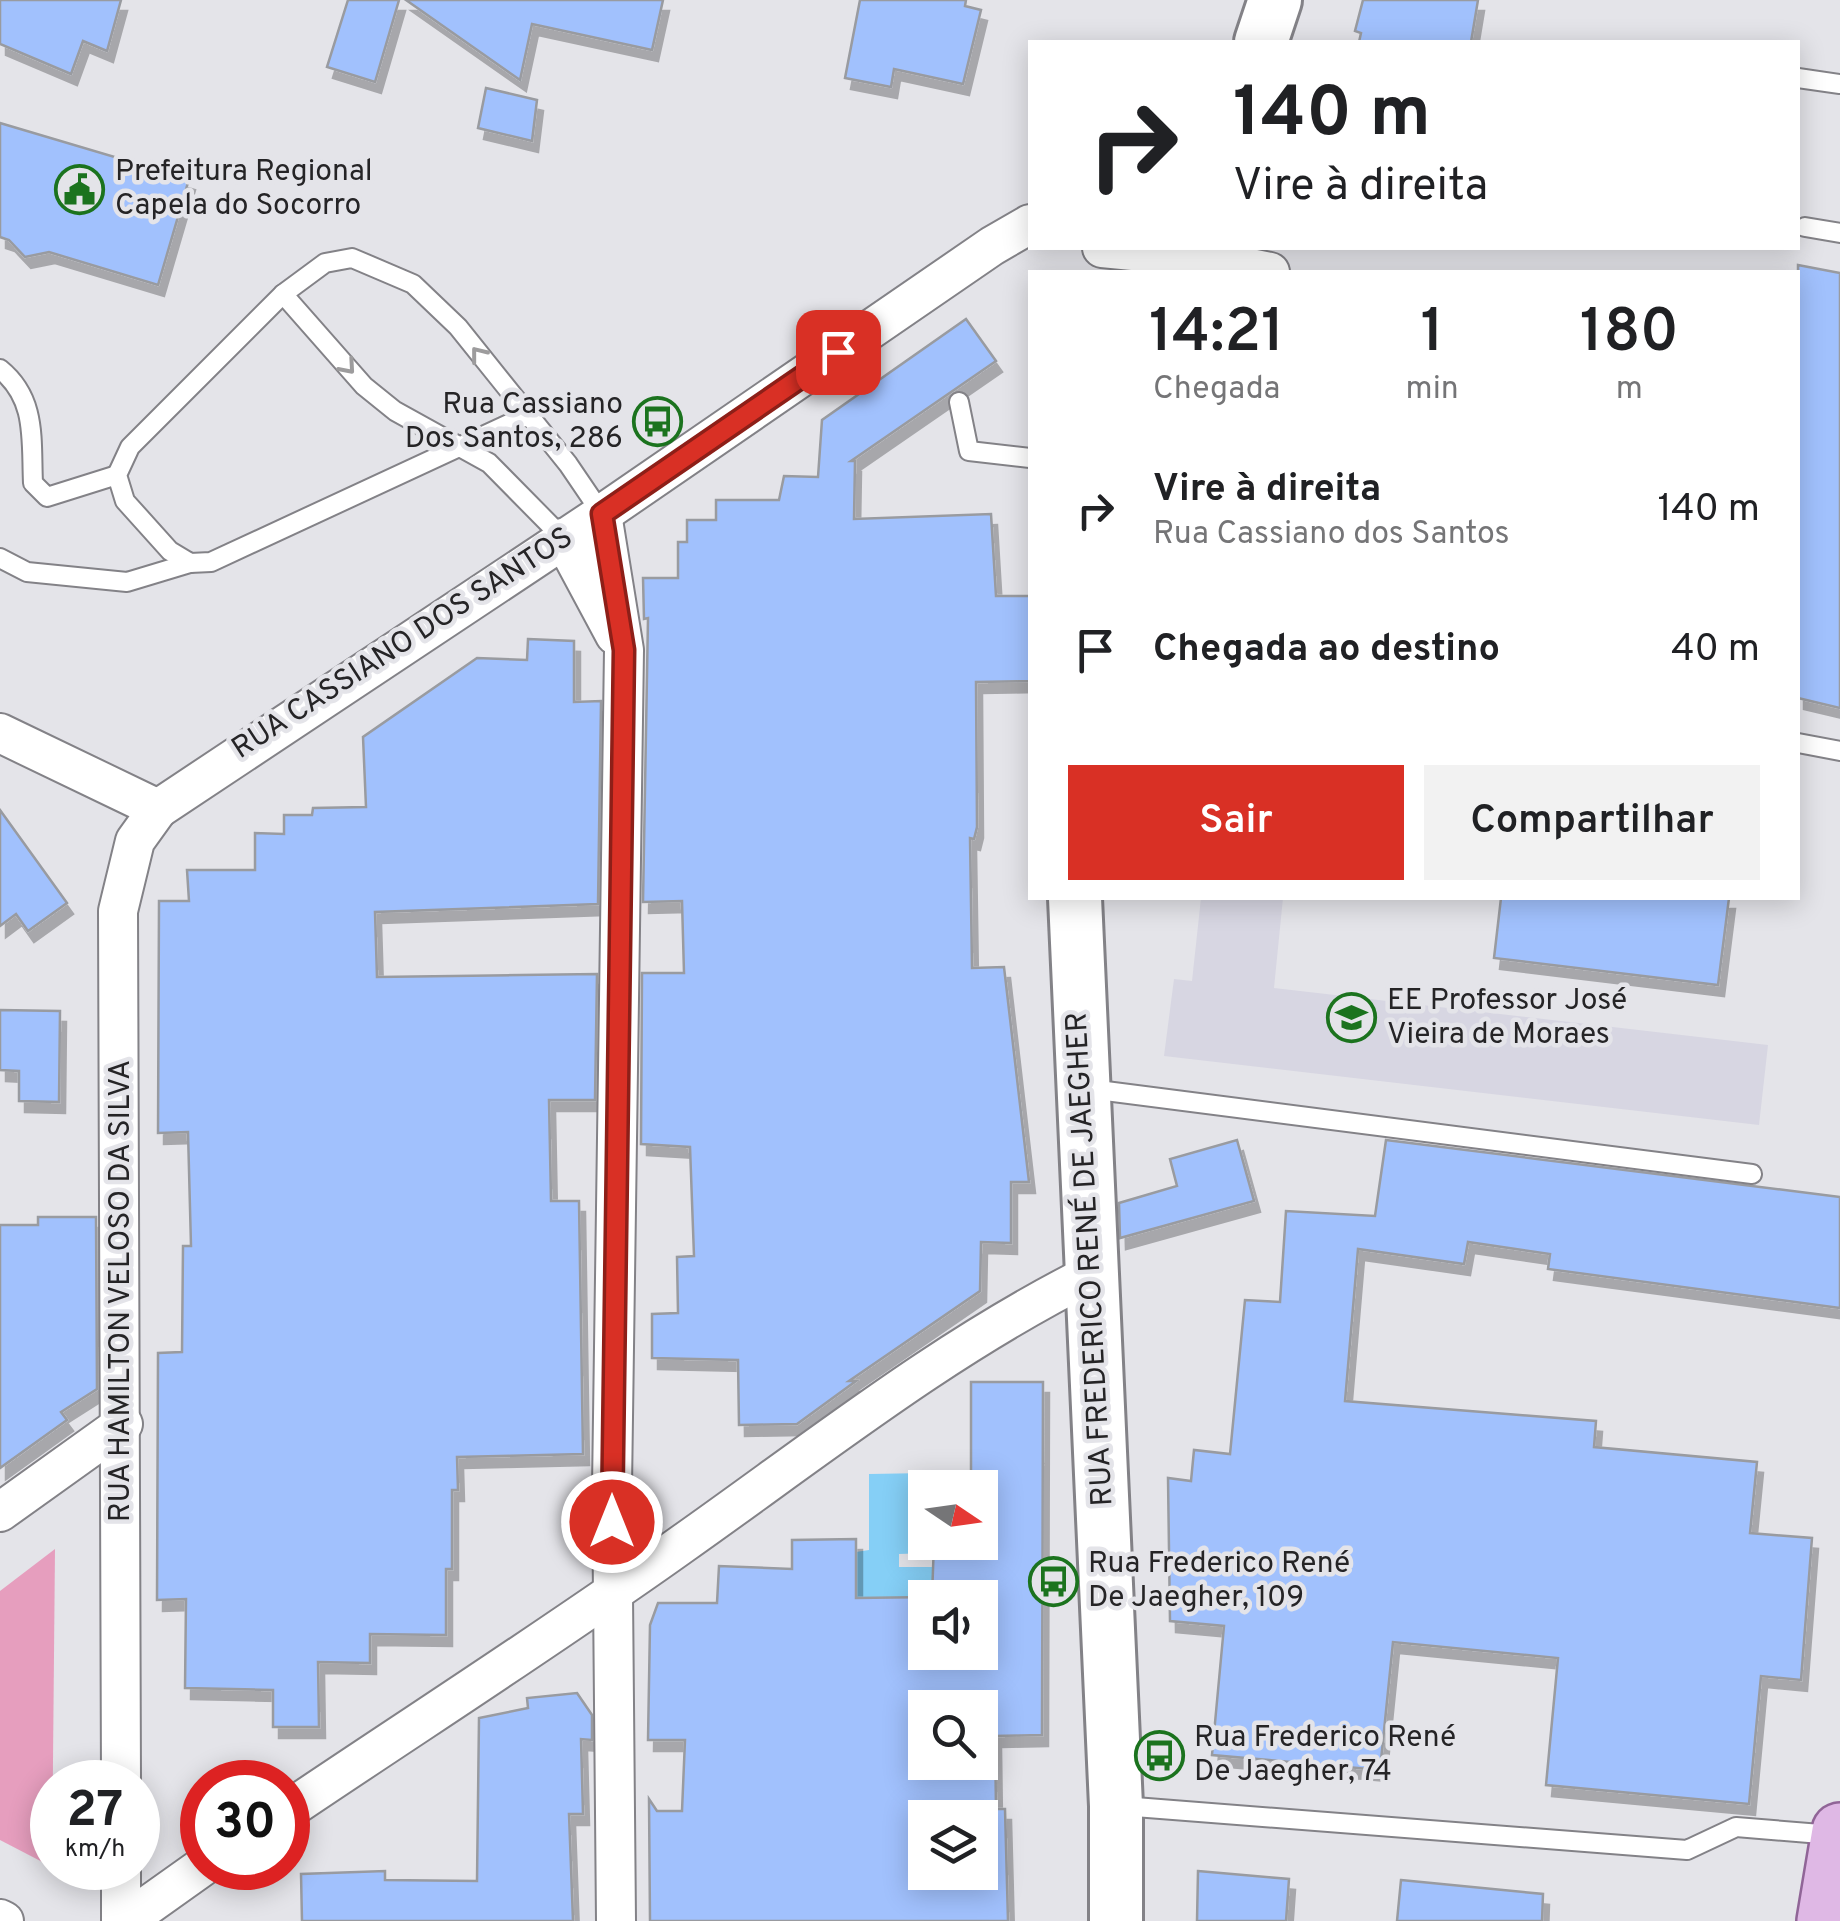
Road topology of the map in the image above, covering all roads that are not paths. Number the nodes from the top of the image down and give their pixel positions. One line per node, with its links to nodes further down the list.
1 (1275, 0): 2 (main road)
2 (1262, 40)
3 (1800, 78): 4 (lane)
4 (1840, 84)
5 (1028, 225): 9 (street, RUA CASSIANO DOS SANTOS)
6 (1805, 227): 7 (lane)
7 (1840, 232)
8 (1028, 245): 9 (street)
9 (992, 246): 20 (street, RUA CASSIANO DOS SANTOS)
10 (1119, 250): 11 (street)
11 (1195, 259): 12 (street)
12 (1258, 270)
13 (283, 294): 16 (lane, one-way to 13); 17 (lane, one-way to 17); 19 (lane)
14 (0, 369): 19 (lane)
15 (958, 402): 18 (lane)
16 (526, 416): 17 (lane); 20 (lane)
17 (460, 446): 21 (lane); 23 (lane)
18 (1028, 458)
19 (118, 475): 23 (lane)
20 (602, 514): 21 (street, RUA CASSIANO DOS SANTOS); 24 (street)
21 (563, 538): 24 (street); 28 (street, RUA CASSIANO DOS SANTOS)
22 (0, 558): 23 (lane)
23 (190, 563)
24 (624, 650): 35 (street)
25 (0, 733): 28 (street)
26 (1800, 743): 27 (lane)
27 (1840, 750)
28 (158, 809): 33 (street, RUA HAMILTON VELOSO DA SILVA)
29 (1075, 900): 30 (main road, RUA FREDERICO RENÉ DE JAEGHER)
30 (1085, 1089): 31 (lane); 32 (main road, RUA FREDERICO RENÉ DE JAEGHER)
31 (1752, 1174)
32 (1091, 1274): 35 (street); 38 (main road, RUA FREDERICO RENÉ DE JAEGHER)
33 (123, 1424): 34 (street); 36 (street, RUA HAMILTON VELOSO DA SILVA)
34 (0, 1512)
35 (612, 1593): 37 (street); 43 (street)
36 (121, 1760)
37 (310, 1795)
38 (1116, 1806): 39 (lane); 44 (main road, RUA FREDERICO RENÉ DE JAEGHER)
39 (1840, 1833): 45 (main road)
40 (180, 1882): 42 (street)
41 (122, 1890): 42 (street)
42 (124, 1921)
43 (616, 1921)
44 (1116, 1921)
45 (1825, 1921)

